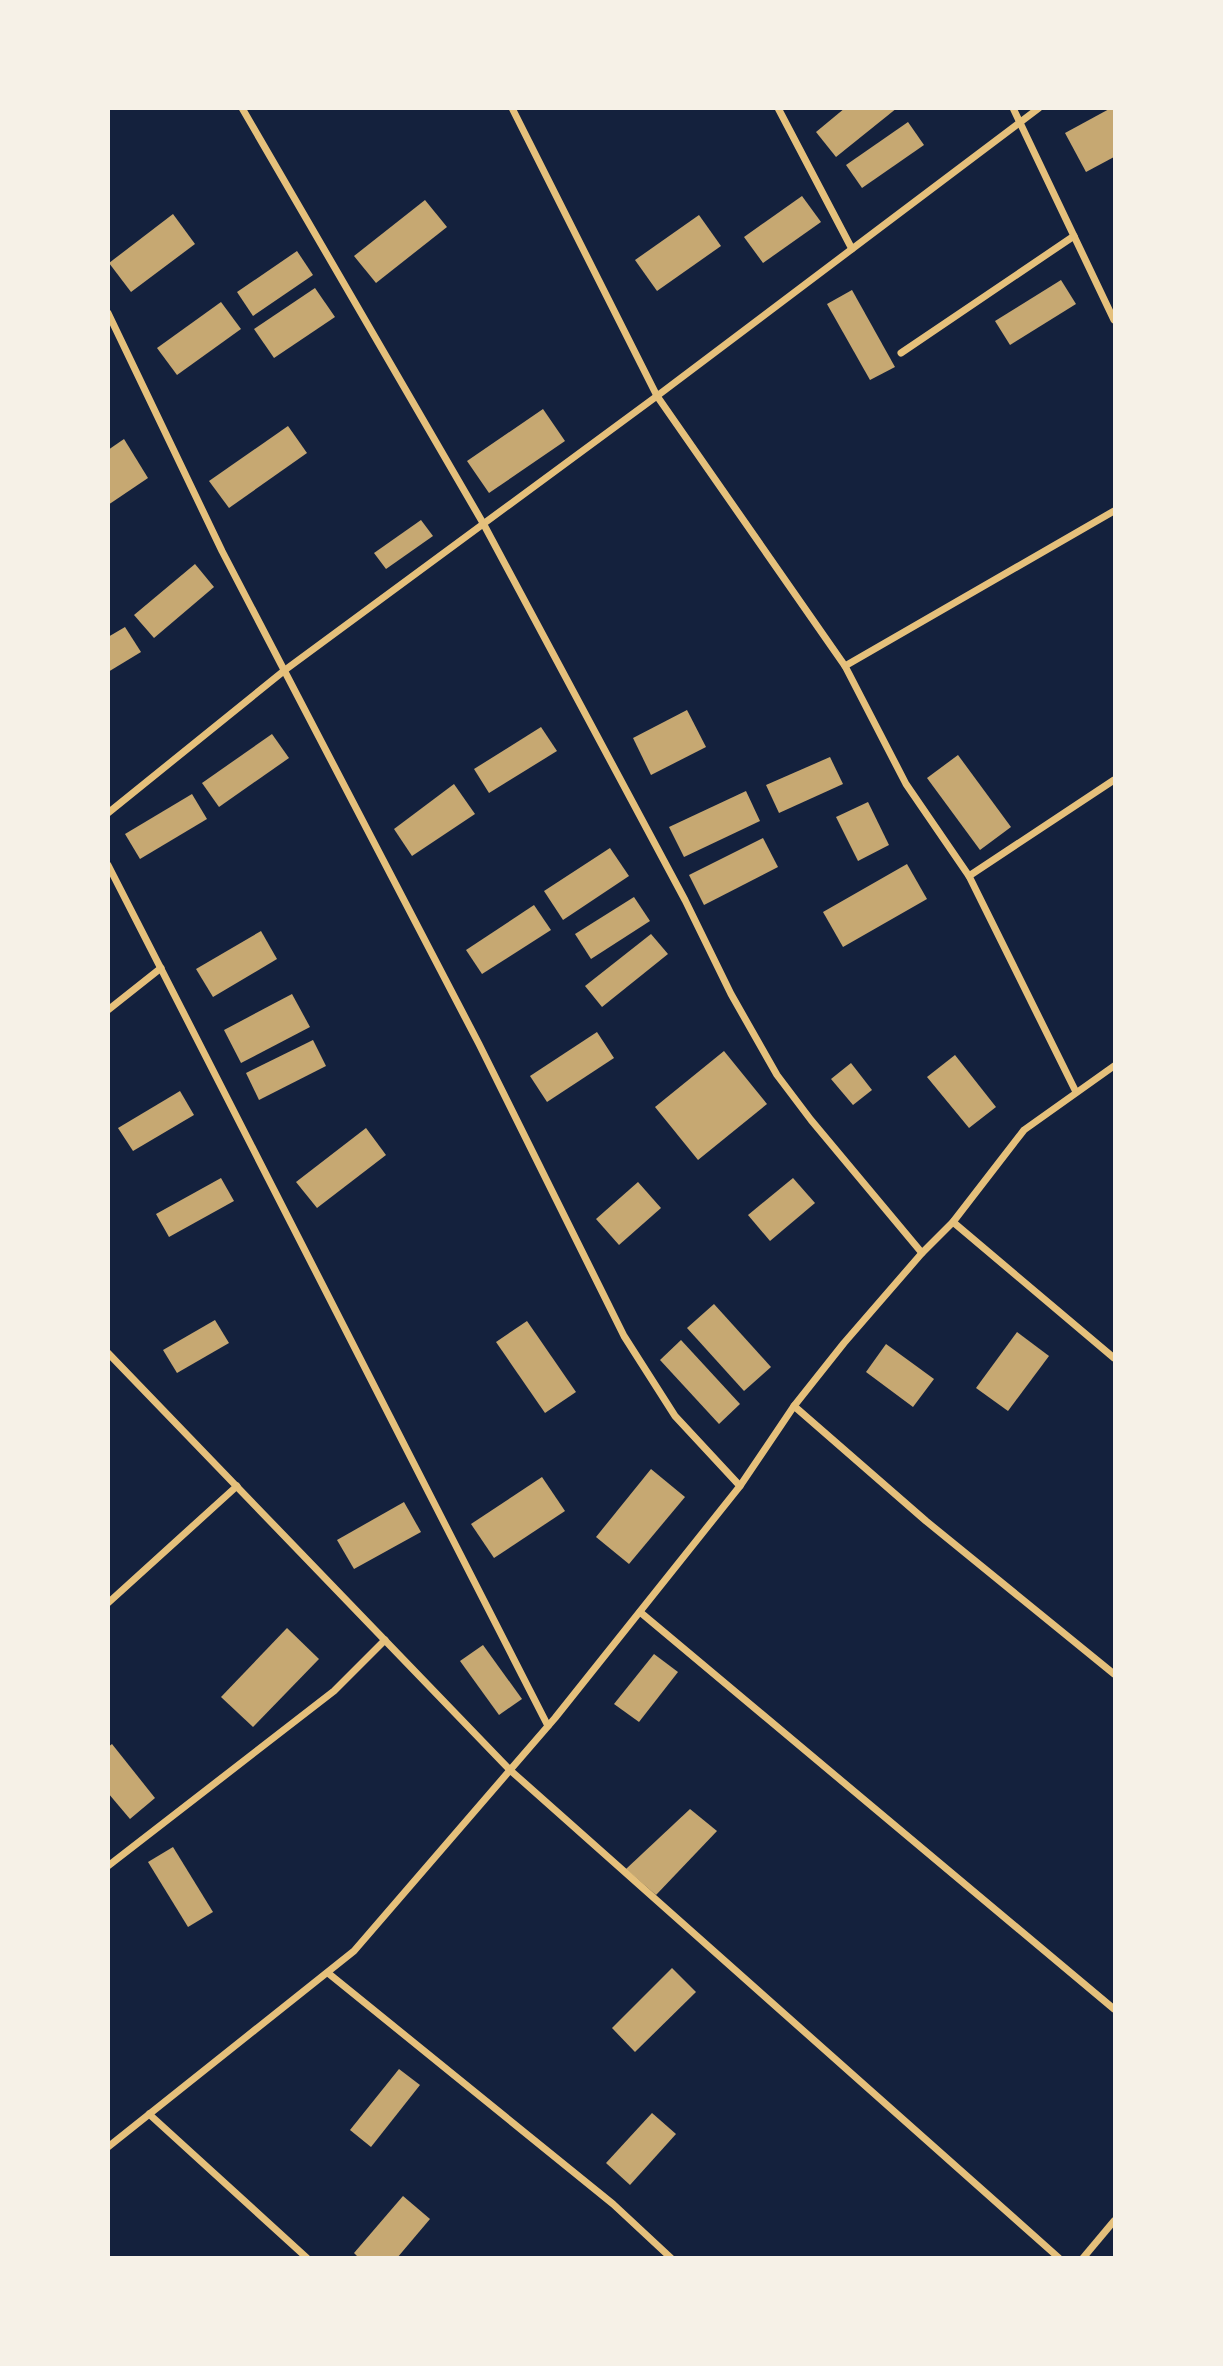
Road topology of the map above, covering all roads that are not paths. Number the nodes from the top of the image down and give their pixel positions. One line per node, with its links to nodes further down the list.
1 (242, 108): 14 (street)
2 (512, 108): 12 (street)
3 (778, 108): 8 (street)
4 (1013, 108): 6 (street)
5 (1039, 108): 6 (street)
6 (1019, 122): 7 (street); 8 (street)
7 (1074, 236): 10 (street); 11 (street)
8 (852, 248): 12 (street)
9 (108, 313): 16 (street)
10 (1115, 320)
11 (901, 353)
12 (657, 396): 14 (street); 15 (street)
13 (1115, 511): 15 (street)
14 (483, 523): 16 (street); 26 (street)
15 (845, 666): 20 (street)
16 (285, 670): 18 (street); 31 (street)
17 (1115, 780): 20 (street)
18 (108, 813)
19 (108, 865): 21 (street)
20 (969, 876): 24 (street)
21 (161, 968): 22 (street); 36 (street)
22 (108, 1010)
23 (1115, 1066): 24 (street)
24 (1076, 1092): 25 (street)
25 (953, 1222): 26 (street); 28 (street)
26 (922, 1253): 29 (street)
27 (108, 1353): 30 (street)
28 (1115, 1358)
29 (794, 1406): 31 (street); 35 (street)
30 (237, 1486): 32 (street); 34 (street)
31 (740, 1486): 33 (street)
32 (108, 1603)
33 (640, 1612): 36 (street); 40 (street)
34 (385, 1640): 37 (street); 38 (street)
35 (1115, 1674)
36 (548, 1726): 37 (street)
37 (510, 1770): 39 (street); 46 (street)
38 (108, 1866)
39 (328, 1973): 41 (street); 45 (street)
40 (1115, 2010)
41 (149, 2115): 42 (street); 44 (street)
42 (108, 2147)
43 (1115, 2221): 47 (street)
44 (307, 2258)
45 (671, 2258)
46 (1059, 2258)
47 (1083, 2258)

